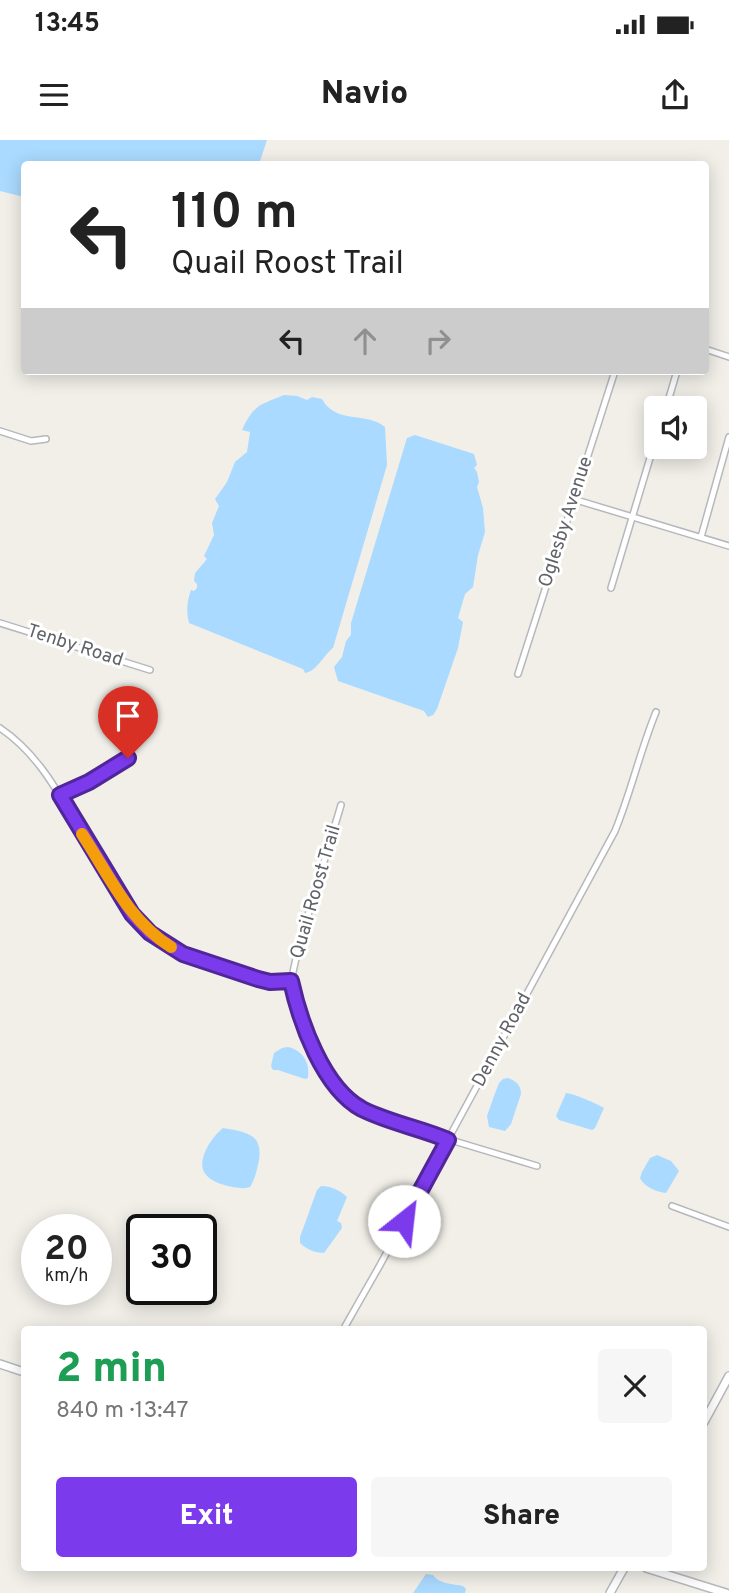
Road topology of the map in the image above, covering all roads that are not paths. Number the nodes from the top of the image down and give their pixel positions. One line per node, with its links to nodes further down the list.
1 (709, 350): 2 (street)
2 (729, 357)
3 (614, 375): 10 (street, Oglesby Avenue)
4 (676, 375): 5 (street)
5 (670, 396)
6 (0, 431): 8 (street)
7 (729, 437): 12 (street)
8 (46, 439)
9 (650, 459): 11 (street)
10 (573, 499): 11 (street); 17 (street, Oglesby Avenue)
11 (633, 517): 12 (street); 14 (street)
12 (701, 537): 13 (street)
13 (729, 545)
14 (611, 588)
15 (0, 622): 16 (street, Tenby Road)
16 (150, 670)
17 (518, 674)
18 (656, 712): 24 (street, Denny Road)
19 (0, 728): 21 (street)
20 (128, 758): 21 (street)
21 (60, 795): 23 (street)
22 (341, 805): 23 (street, Quail Roost Trail)
23 (291, 981): 24 (street, Quail Roost Trail)
24 (448, 1140): 25 (street, Quail Roost Trail); 28 (street, Denny Road)
25 (537, 1166)
26 (672, 1206): 27 (street)
27 (729, 1227)
28 (345, 1326)
29 (0, 1364): 30 (street)
30 (21, 1371)
31 (729, 1376): 32 (street)
32 (707, 1416)
33 (622, 1571): 35 (street)
34 (656, 1571): 36 (street)
35 (610, 1593)
36 (726, 1593)

